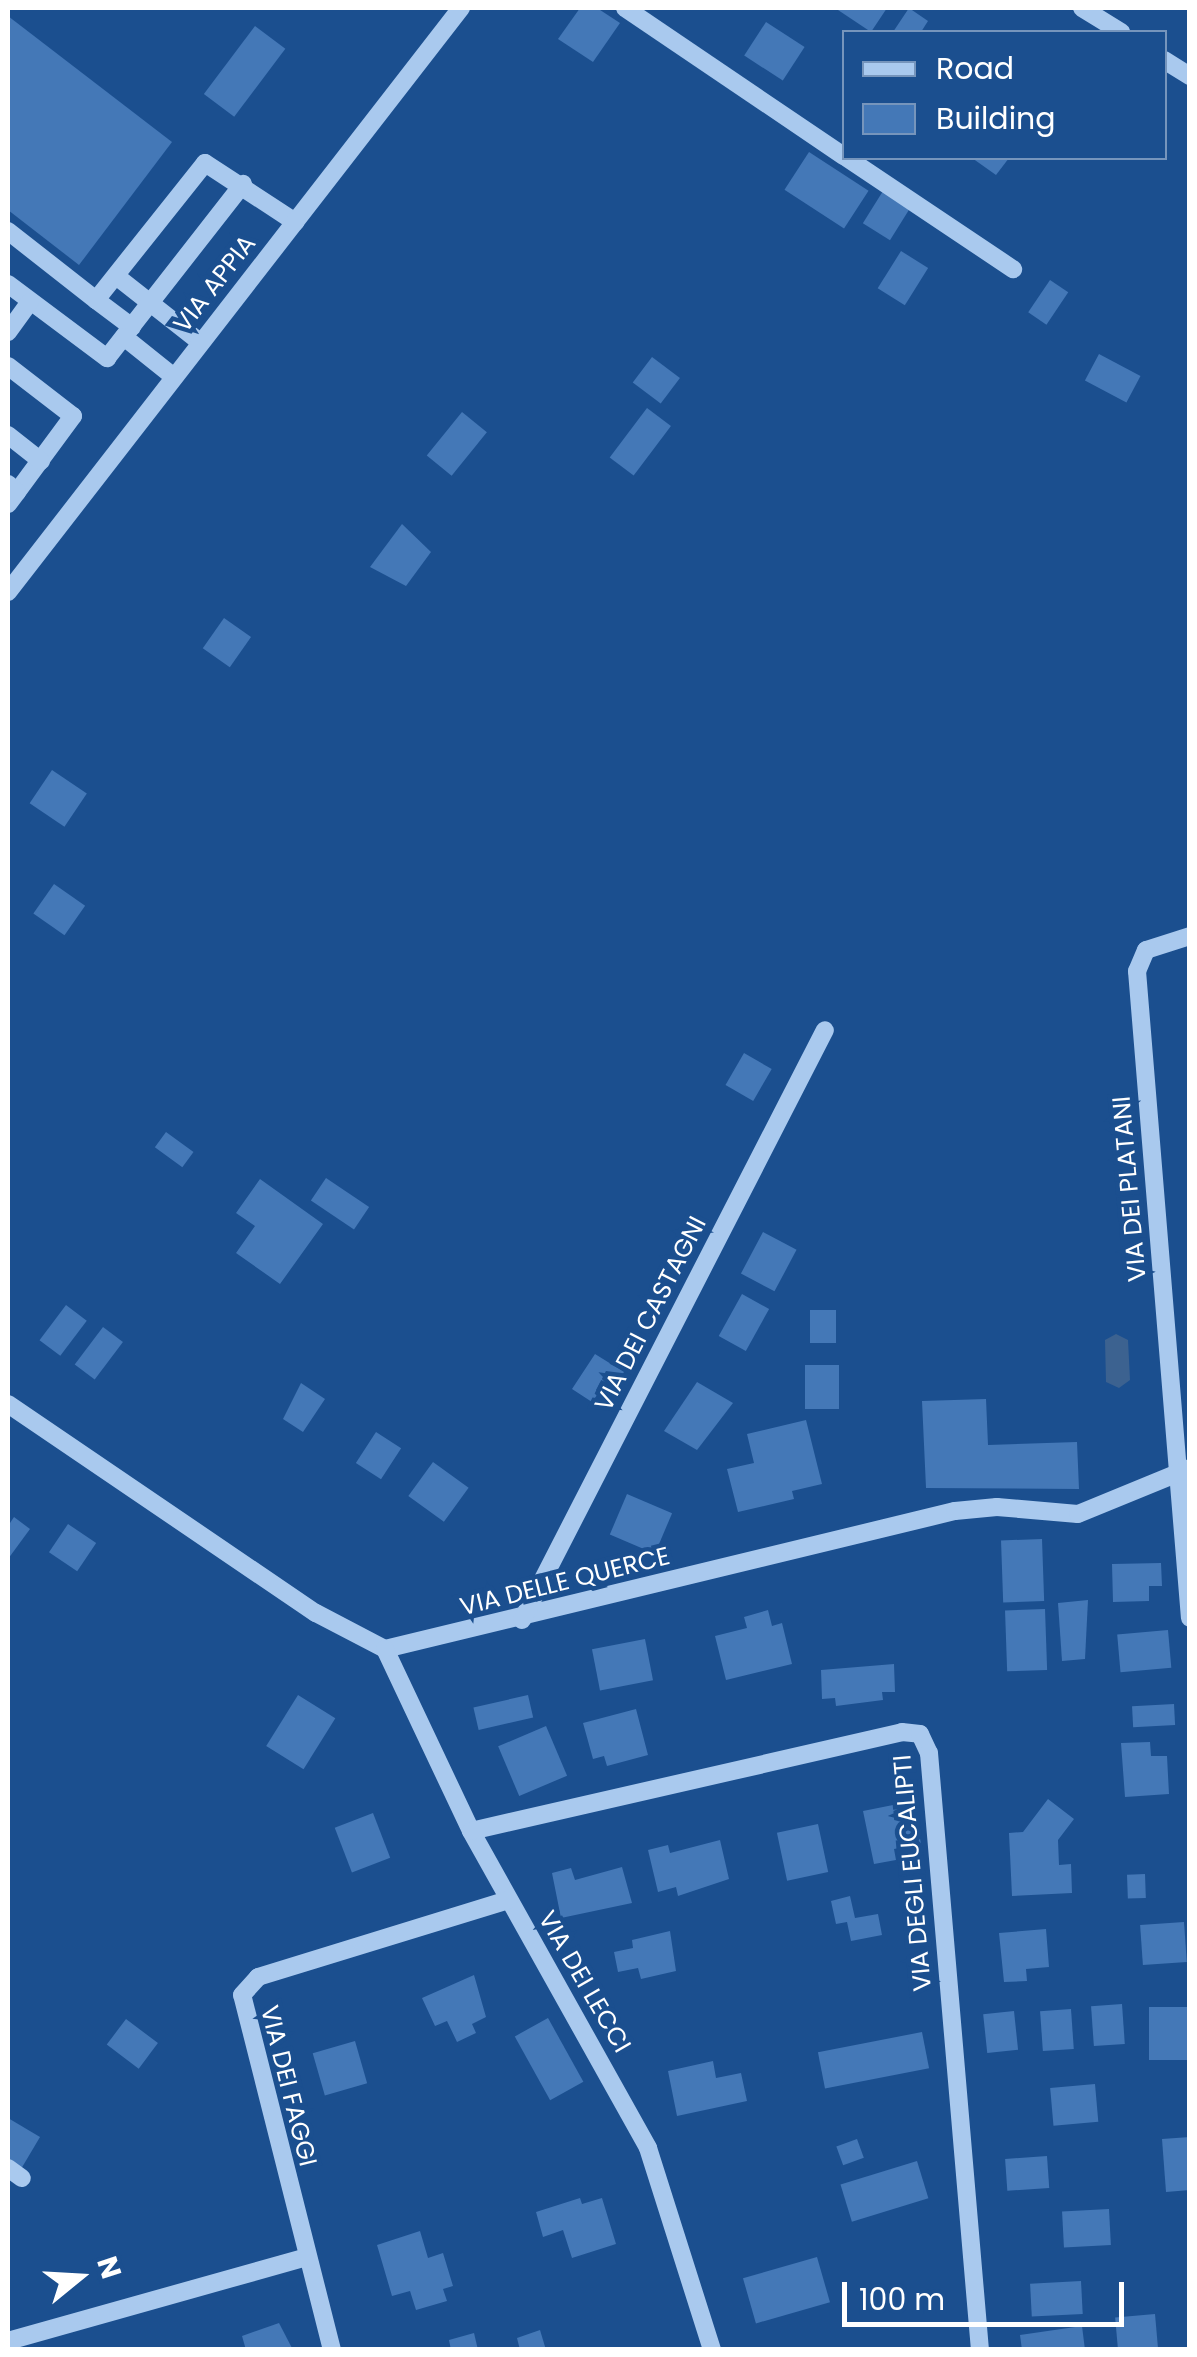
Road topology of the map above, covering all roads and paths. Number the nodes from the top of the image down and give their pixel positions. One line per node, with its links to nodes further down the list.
1 (461, 8): 10 (street, VIA APPIA)
2 (625, 8): 7 (street)
3 (1082, 8): 4 (street)
4 (1118, 30)
5 (1167, 62): 6 (street)
6 (1190, 76)
7 (842, 153)
8 (852, 160): 12 (street)
9 (243, 184): 10 (street); 13 (street); 17 (street)
10 (294, 222): 20 (street, VIA APPIA)
11 (8, 231): 15 (street)
12 (1012, 269)
13 (116, 276): 15 (street); 17 (street)
14 (8, 284): 16 (street)
15 (96, 300): 19 (street)
16 (30, 302): 18 (street); 19 (street)
17 (152, 304): 19 (street); 20 (street)
18 (8, 332)
19 (128, 332): 22 (street)
20 (200, 344): 22 (street, VIA APPIA)
21 (8, 366): 24 (street)
22 (174, 377): 26 (street, VIA APPIA)
23 (8, 435): 24 (street)
24 (41, 461): 25 (street)
25 (11, 493)
26 (8, 592)
27 (1190, 936): 30 (street, VIA DEI PLATANI)
28 (825, 1030): 32 (street, VIA DEI CASTAGNI)
29 (8, 1404): 33 (street)
30 (1184, 1470): 31 (street, VIA DEI PLATANI); 32 (street, VIA DELLE QUERCE)
31 (1190, 1618)
32 (522, 1620): 33 (street, VIA DELLE QUERCE)
33 (385, 1650): 34 (street, VIA DEI LECCI)
34 (470, 1832): 35 (street, VIA DEI LECCI); 40 (street, VIA DEGLI EUCALIPTI)
35 (508, 1900): 36 (street, VIA DEI FAGGI); 39 (street, VIA DEI LECCI)
36 (307, 2258): 37 (street); 38 (street, VIA DEI FAGGI)
37 (8, 2340)
38 (332, 2350)
39 (712, 2350)
40 (980, 2350)

